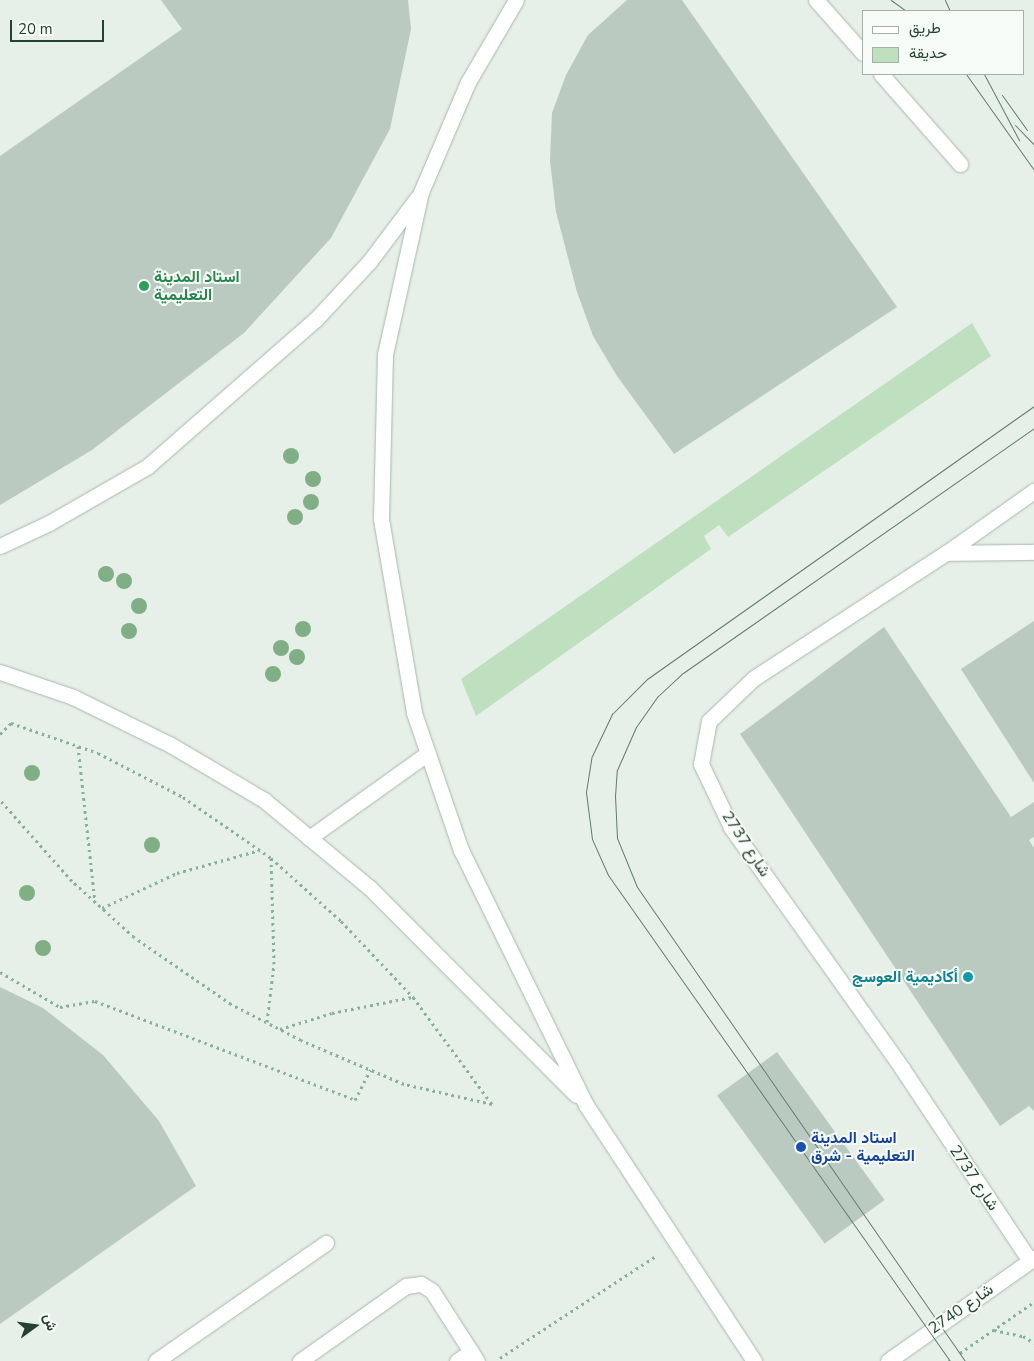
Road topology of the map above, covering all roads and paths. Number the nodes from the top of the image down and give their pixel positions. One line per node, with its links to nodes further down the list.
1 (516, 0): 6 (street)
2 (816, 0): 3 (street)
3 (862, 52)
4 (882, 75): 5 (street)
5 (960, 164)
6 (421, 192): 8 (street); 14 (street)
7 (1034, 491): 10 (street, شارع 2737)
8 (0, 546)
9 (1034, 552): 10 (street)
10 (946, 553): 29 (street, شارع 2737)
11 (0, 672): 16 (street)
12 (0, 734): 13 (path)
13 (78, 746): 17 (path); 19 (path)
14 (428, 753): 16 (street); 26 (street)
15 (0, 800): 19 (path)
16 (309, 838): 26 (street)
17 (260, 850): 18 (path); 20 (path)
18 (271, 858): 22 (path); 23 (path)
19 (95, 902): 20 (path)
20 (102, 908): 23 (path)
21 (0, 972): 25 (path)
22 (412, 996): 24 (path); 25 (path)
23 (267, 1022): 24 (path)
24 (279, 1029): 25 (path)
25 (370, 1070)
26 (586, 1105): 28 (street)
27 (326, 1243): 35 (street)
28 (676, 1244): 38 (path); 39 (street)
29 (1032, 1259): 40 (street, شارع 2740)
30 (1034, 1302): 31 (path)
31 (993, 1330): 32 (path); 33 (path)
32 (1034, 1343)
33 (960, 1353)
34 (474, 1356): 36 (street); 37 (street)
35 (156, 1361)
36 (300, 1361)
37 (457, 1361)
38 (495, 1361)
39 (754, 1361)
40 (888, 1361)

